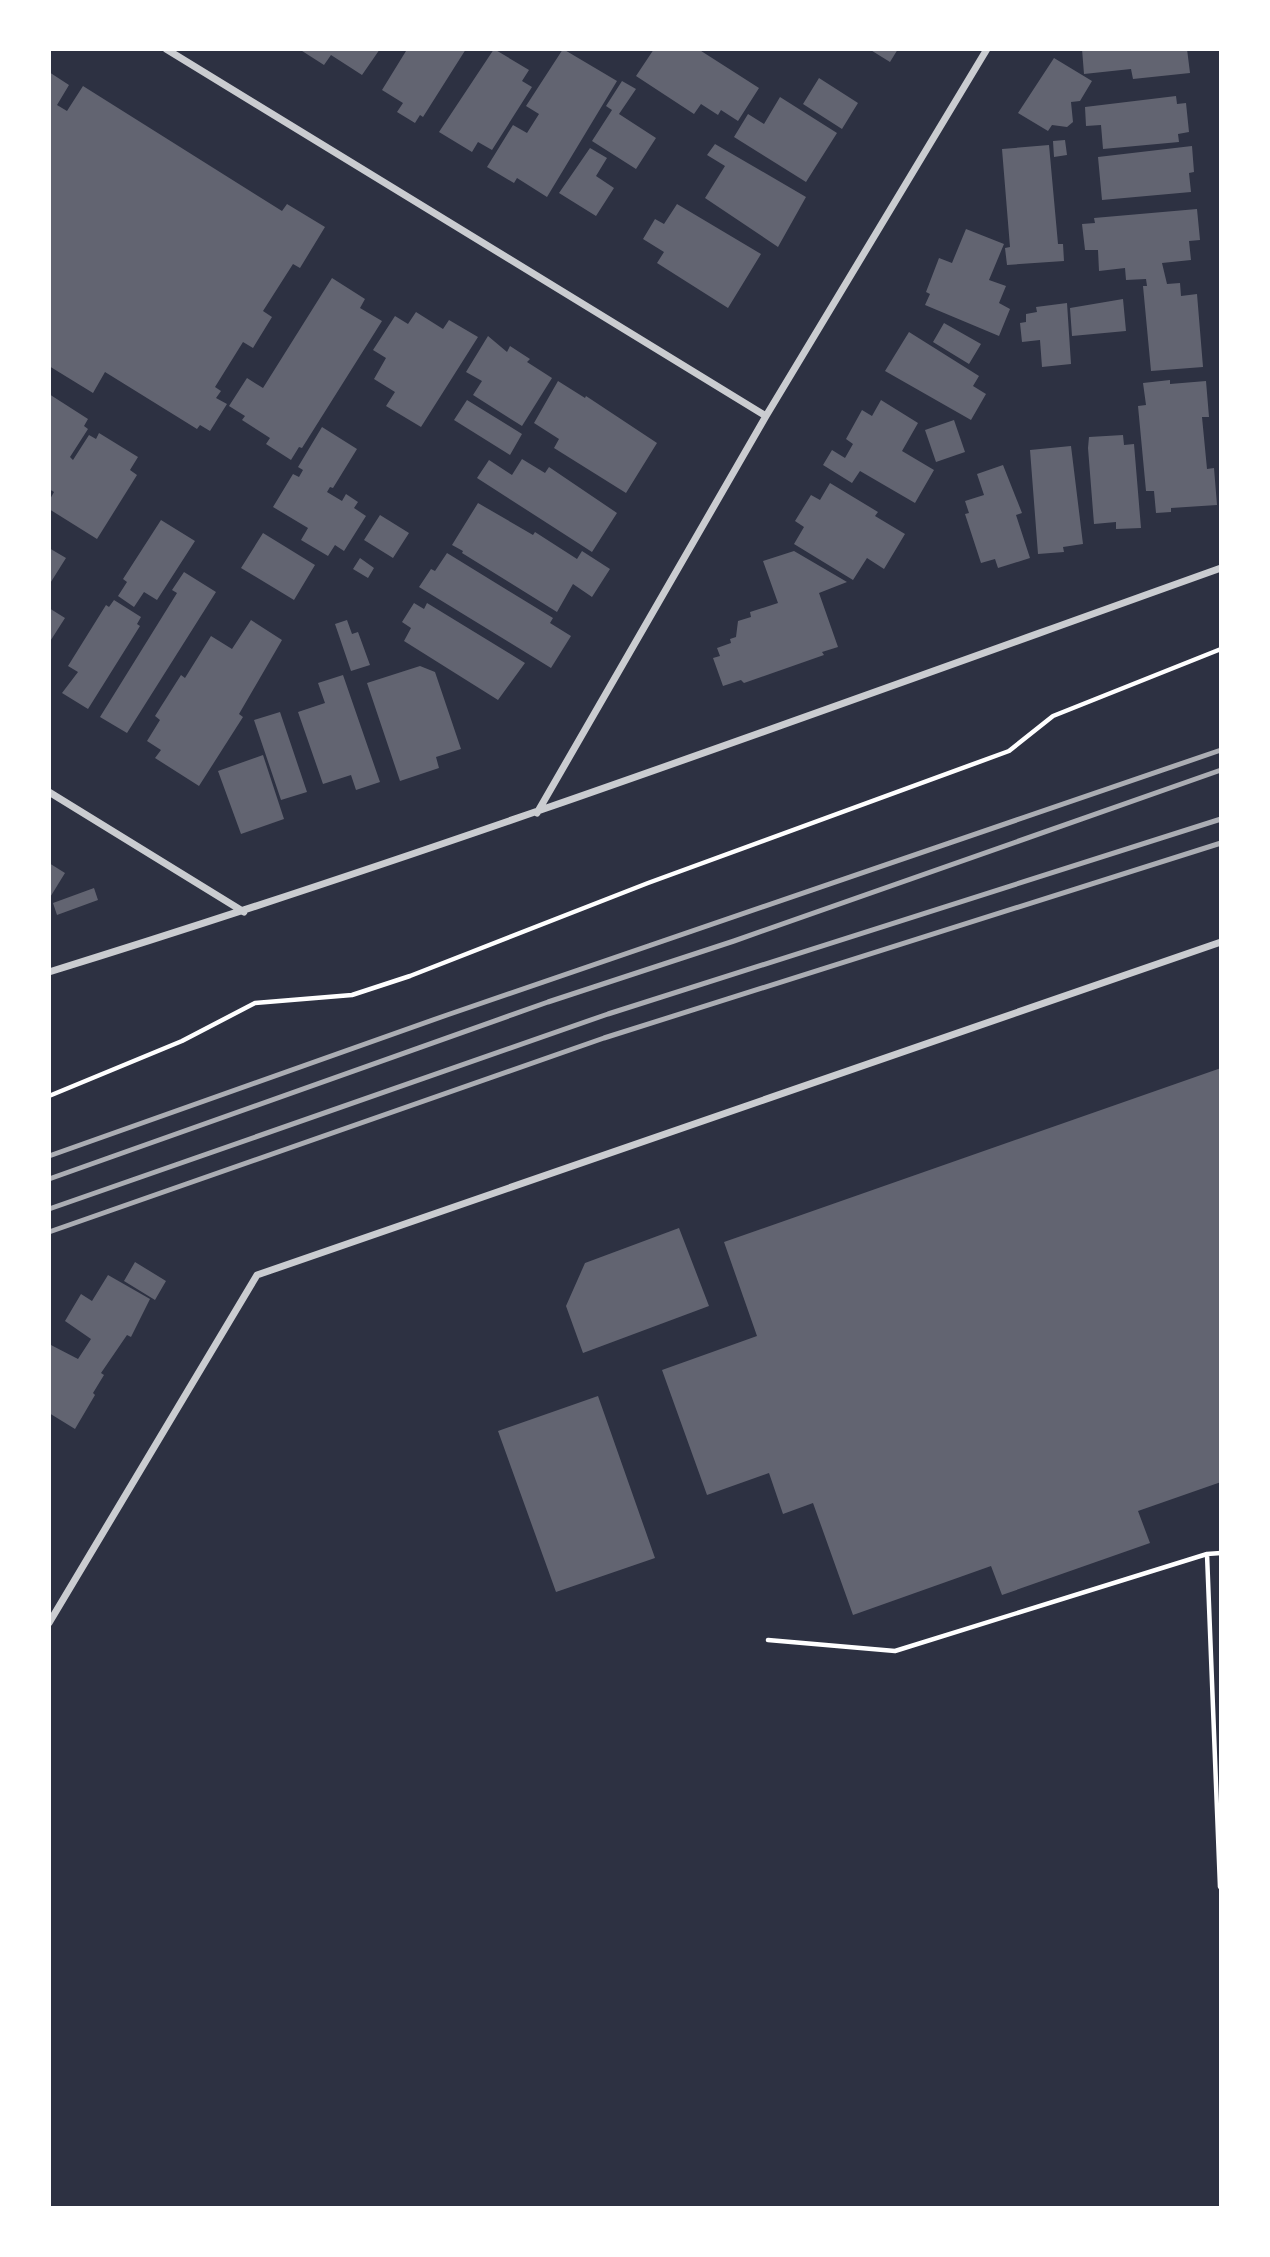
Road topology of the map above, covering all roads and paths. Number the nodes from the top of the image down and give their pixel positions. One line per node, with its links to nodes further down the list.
1 (166, 49): 3 (street)
2 (987, 49): 3 (street)
3 (766, 416): 7 (street)
4 (1221, 568): 7 (street)
5 (1221, 649): 11 (path)
6 (49, 792): 8 (street)
7 (537, 813): 8 (street)
8 (244, 912): 10 (street)
9 (1221, 942): 14 (street)
10 (49, 972)
11 (49, 1096)
12 (1207, 1553): 13 (path); 15 (path); 16 (path)
13 (1221, 1553)
14 (49, 1623)
15 (768, 1640)
16 (1220, 1888)

